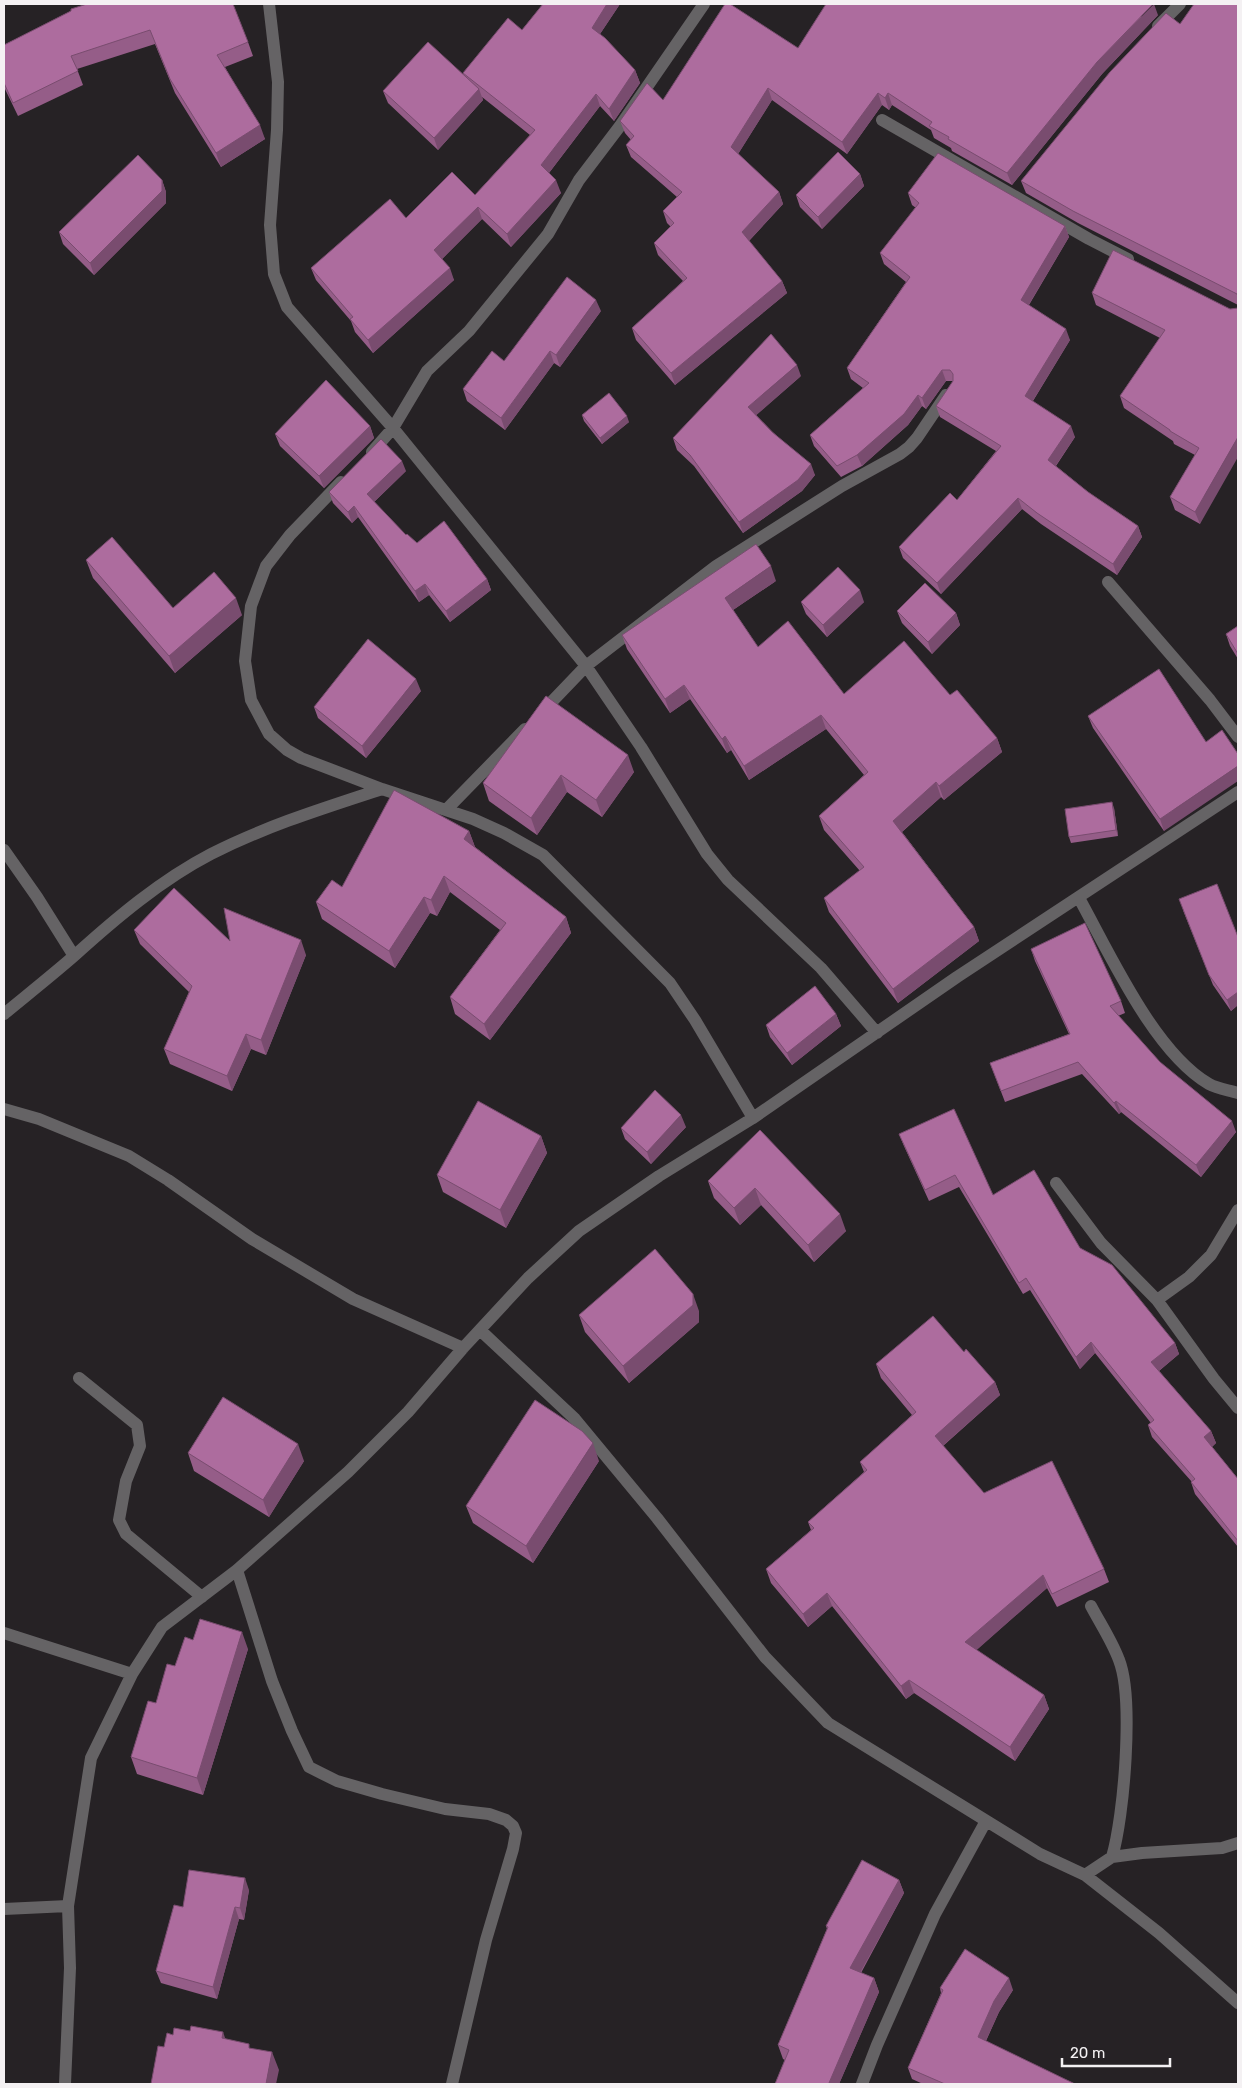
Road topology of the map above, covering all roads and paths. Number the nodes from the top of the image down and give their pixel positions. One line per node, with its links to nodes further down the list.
1 (269, 4): 8 (street)
2 (704, 4): 8 (street)
3 (1180, 4): 4 (street)
4 (1147, 38)
5 (882, 120): 6 (street)
6 (1142, 266)
7 (950, 388): 12 (street)
8 (393, 428): 9 (street); 12 (street)
9 (364, 459)
10 (352, 470): 14 (street)
11 (1108, 582): 13 (street)
12 (586, 666): 16 (street); 21 (street)
13 (1238, 737)
14 (382, 789): 16 (street); 19 (street)
15 (1238, 792): 18 (street)
16 (446, 810): 24 (street)
17 (4, 850): 19 (street)
18 (1079, 898): 21 (street); 22 (street)
19 (74, 956): 20 (street)
20 (4, 1014)
21 (877, 1033): 24 (street)
22 (1238, 1093)
23 (4, 1109): 29 (street)
24 (753, 1118): 28 (street)
25 (1056, 1184): 27 (street)
26 (1238, 1210): 27 (street)
27 (1158, 1300): 31 (street)
28 (480, 1330): 29 (street); 37 (street)
29 (463, 1348): 32 (street)
30 (79, 1378): 33 (street)
31 (1238, 1408)
32 (237, 1570): 33 (street); 45 (street)
33 (202, 1596): 36 (street)
34 (1091, 1606): 39 (street)
35 (4, 1633): 36 (street)
36 (132, 1674): 41 (street)
37 (986, 1821): 40 (street); 46 (street)
38 (1238, 1843): 39 (street)
39 (1112, 1857): 40 (street)
40 (1084, 1875): 43 (street)
41 (68, 1906): 42 (street); 44 (street)
42 (4, 1909)
43 (1238, 2003)
44 (65, 2084)
45 (452, 2084)
46 (862, 2084)

